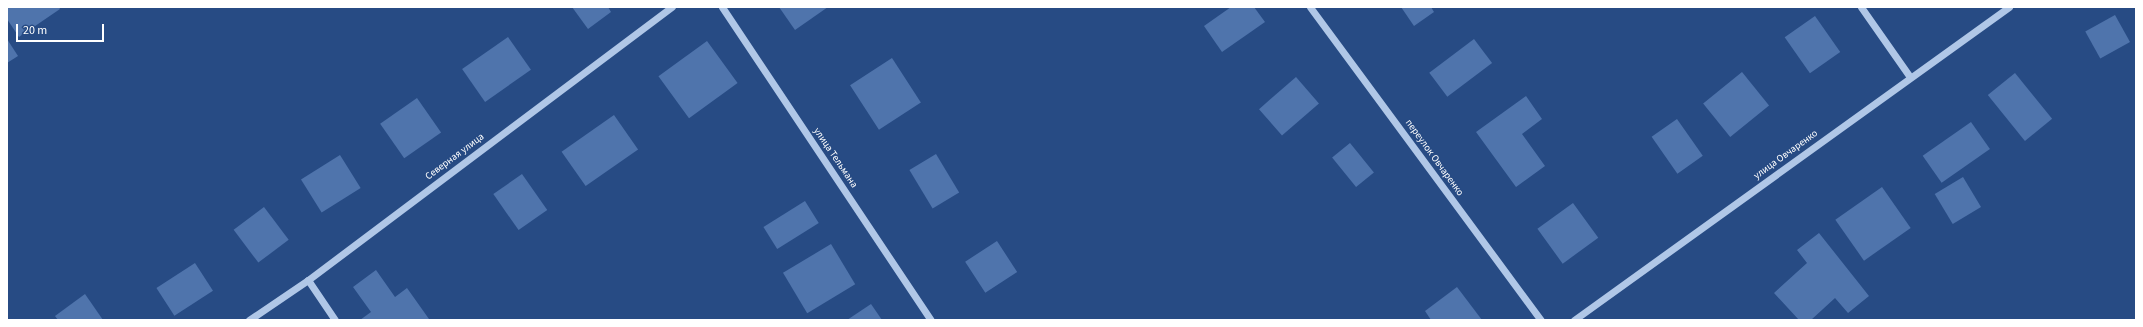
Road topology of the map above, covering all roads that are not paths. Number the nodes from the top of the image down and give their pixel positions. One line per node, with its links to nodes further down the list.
1 (672, 7): 7 (street, Северная улица)
2 (722, 7): 10 (street, улица Тельмана)
3 (1310, 7): 11 (street, переулок Овчаренко)
4 (1861, 7): 6 (street)
5 (2009, 7): 6 (street, улица Овчаренко)
6 (1910, 77): 12 (street, улица Овчаренко)
7 (308, 280): 8 (street, Северная улица); 9 (street)
8 (249, 320)
9 (335, 320)
10 (931, 320)
11 (1542, 320)
12 (1574, 320)

